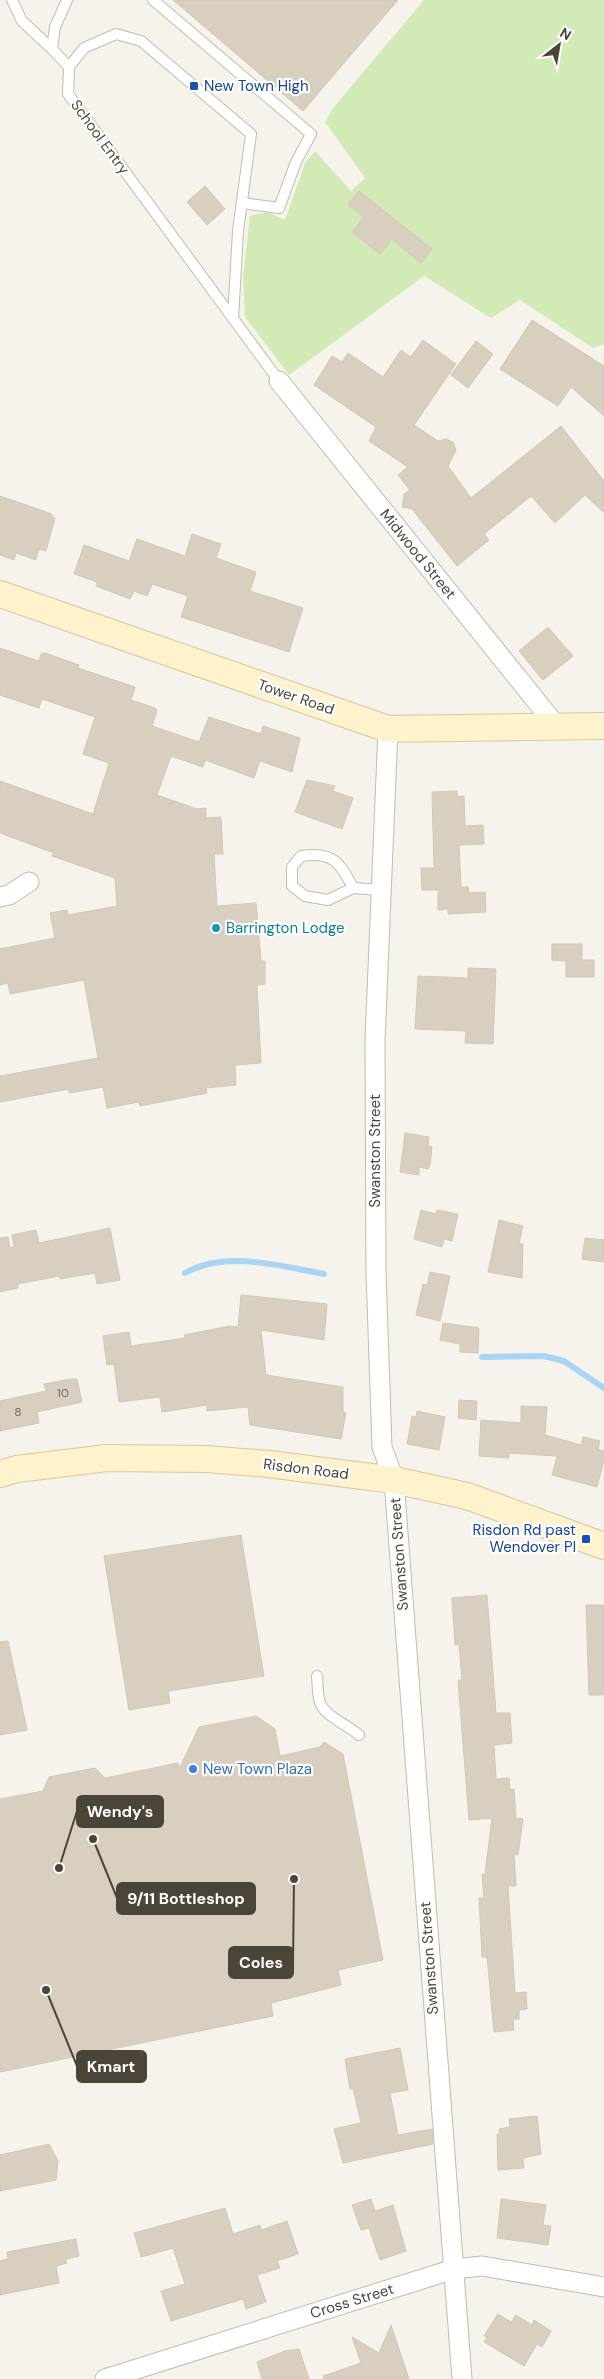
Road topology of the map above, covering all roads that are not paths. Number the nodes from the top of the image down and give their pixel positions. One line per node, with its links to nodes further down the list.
1 (12, 0): 4 (lane)
2 (66, 0): 4 (lane)
3 (153, 0): 6 (lane)
4 (52, 50): 5 (lane)
5 (69, 67): 6 (lane); 7 (lane, School Entry)
6 (242, 203): 7 (lane)
7 (233, 319): 8 (lane, School Entry)
8 (279, 381): 11 (street, Midwood Street)
9 (0, 594): 12 (street, Tower Road)
10 (604, 726): 11 (street, Tower Road)
11 (548, 728): 12 (street, Tower Road)
12 (388, 729): 15 (street, Swanston Street)
13 (29, 882): 16 (street)
14 (353, 888): 14 (lane); 15 (lane)
15 (380, 890): 18 (street, Swanston Street)
16 (0, 897)
17 (0, 1474): 18 (street, Risdon Road)
18 (394, 1480): 19 (street, Risdon Road); 22 (street, Swanston Street)
19 (604, 1546)
20 (317, 1676): 21 (lane)
21 (359, 1735)
22 (454, 2270): 23 (street, Cross Street); 24 (street, Cross Street); 25 (street, Swanston Street)
23 (604, 2287)
24 (105, 2379)
25 (462, 2379)

